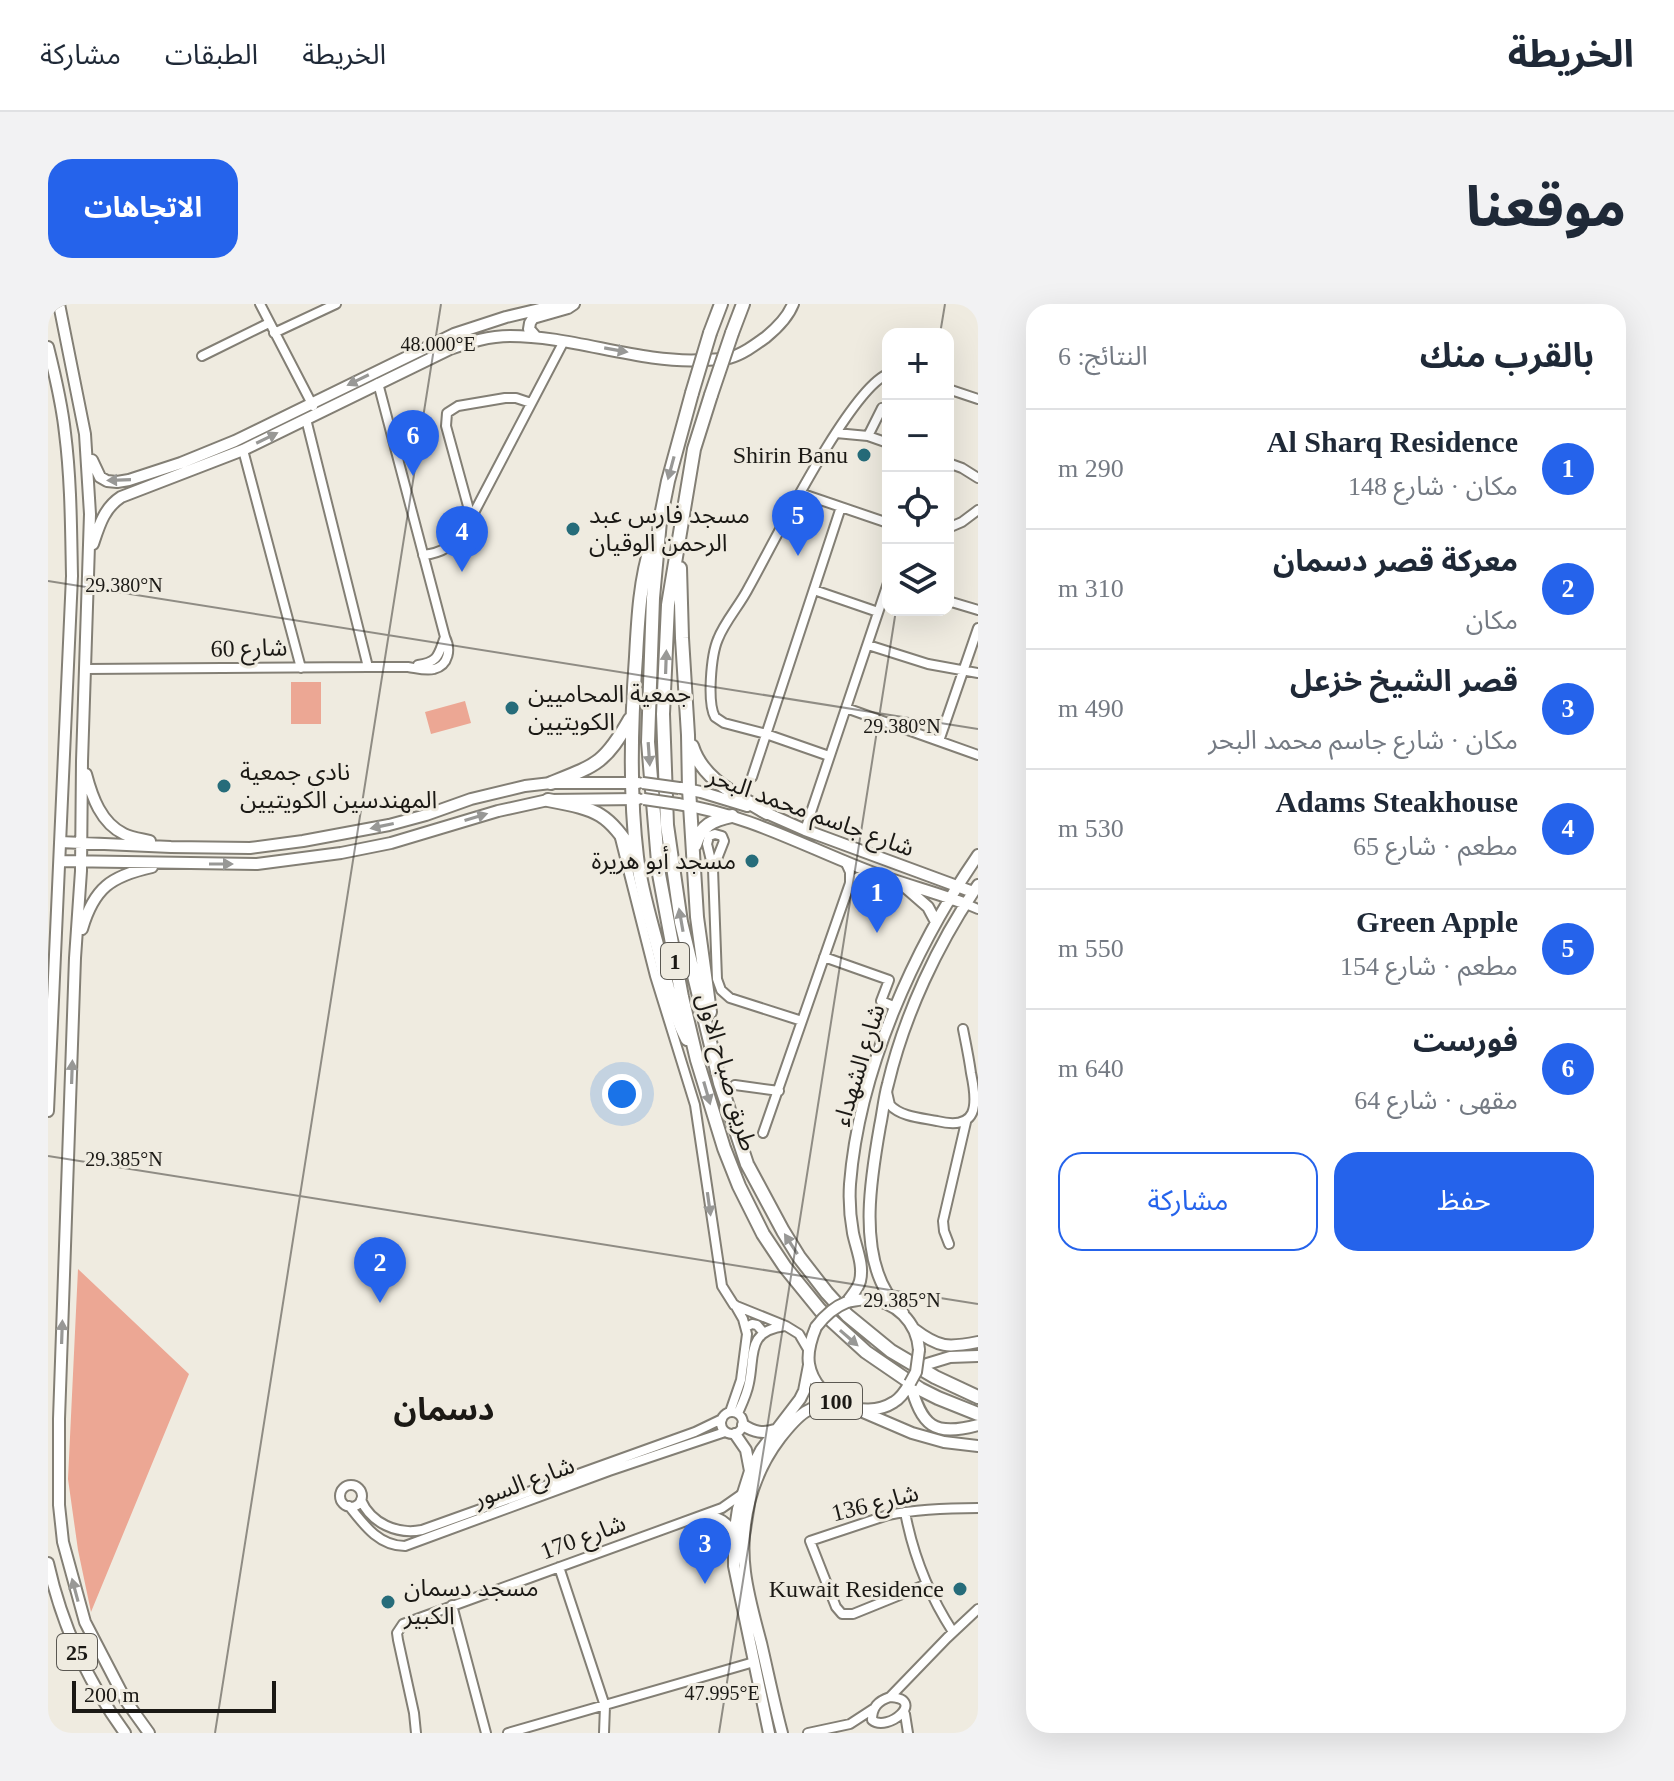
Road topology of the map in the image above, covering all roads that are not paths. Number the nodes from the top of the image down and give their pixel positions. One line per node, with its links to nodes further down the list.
1 (61, 304): 26 (main road, 25)
2 (260, 304): 10 (street)
3 (336, 304): 11 (street)
4 (561, 304): 9 (main road)
5 (574, 304): 12 (main road)
6 (721, 304): 40 (highway, طريق صباح الاول / 1, one-way to 40, bridge)
7 (793, 304): 13 (main road, one-way to 7)
8 (743, 306): 43 (highway, طريق صباح الاول / 1, bridge)
9 (506, 317): 14 (main road); 21 (main road, one-way to 21)
10 (269, 323): 11 (street); 16 (street)
11 (274, 333): 21 (street)
12 (536, 337): 13 (main road); 14 (main road)
13 (561, 340): 22 (street)
14 (470, 342): 18 (main road)
15 (48, 347): 46 (main road)
16 (202, 356)
17 (882, 377): 25 (street)
18 (378, 383): 24 (main road); 45 (street)
19 (954, 391): 20 (street)
20 (978, 399)
21 (311, 403): 24 (street); 31 (main road)
22 (531, 403): 34 (street); 35 (street)
23 (882, 408): 27 (street)
24 (311, 417): 29 (main road, one-way to 24); 55 (street)
25 (836, 433): 27 (street); 36 (street)
26 (85, 434): 31 (main road, one-way to 26); 44 (main road, 25)
27 (868, 436): 28 (street)
28 (882, 441)
29 (243, 450): 33 (main road); 56 (street)
30 (954, 465): 32 (street)
31 (162, 470): 33 (main road)
32 (978, 478)
33 (170, 480): 44 (main road)
34 (462, 482): 35 (street); 39 (street)
35 (487, 487): 39 (street)
36 (800, 493): 37 (street); 62 (street)
37 (841, 507): 41 (street); 47 (street)
38 (978, 510): 42 (street)
39 (471, 518): 45 (street)
40 (660, 521): 61 (highway); 106 (highway, طريق صباح الاول / 1, one-way to 106)
41 (882, 521)
42 (954, 525)
43 (679, 540): 63 (highway); 107 (highway, طريق صباح الاول / 1, one-way to 43)
44 (89, 555): 52 (main road, 25)
45 (423, 555): 55 (street, شارع 60)
46 (72, 576): 52 (main road); 79 (main road)
47 (814, 590): 51 (street); 62 (street)
48 (882, 600): 51 (street)
49 (954, 603): 50 (street)
50 (978, 610)
51 (878, 612): 54 (street)
52 (88, 625): 57 (main road, 25)
53 (978, 628): 58 (street)
54 (868, 645): 58 (street); 60 (street)
55 (368, 667): 56 (street, شارع 60)
56 (301, 668): 57 (street, شارع 60)
57 (86, 669): 67 (main road, 25)
58 (965, 670): 59 (street); 64 (street)
59 (978, 673)
60 (846, 708): 64 (street); 66 (street)
61 (631, 717): 69 (highway); 70 (highway)
62 (766, 734): 66 (street); 68 (street)
63 (688, 735): 71 (highway); 75 (highway)
64 (939, 741): 65 (street)
65 (978, 755)
66 (829, 756): 78 (street)
67 (82, 761): 80 (main road, 25); 81 (main road)
68 (752, 777)
69 (551, 783): 70 (main road, شارع جاسم محمد البحر); 82 (main road, شارع جاسم محمد البحر, one-way to 82)
70 (638, 783): 71 (main road, شارع جاسم محمد البحر, bridge); 72 (highway)
71 (684, 789): 74 (highway); 75 (main road, شارع جاسم محمد البحر)
72 (639, 799): 73 (main road, شارع جاسم محمد البحر); 74 (main road, شارع جاسم محمد البحر, bridge); 87 (highway)
73 (548, 800): 77 (highway); 89 (main road, شارع جاسم محمد البحر, one-way to 73)
74 (684, 805): 76 (main road, شارع جاسم محمد البحر); 83 (highway)
75 (767, 813): 78 (main road, شارع جاسم محمد البحر)
76 (732, 816): 83 (highway); 88 (main road, شارع جاسم محمد البحر)
77 (618, 829): 87 (highway); 92 (street)
78 (805, 830): 95 (main road, شارع جاسم محمد البحر)
79 (60, 842): 80 (main road); 85 (main road)
80 (82, 843): 81 (main road); 86 (main road, 25)
81 (171, 847): 82 (main road, شارع جاسم محمد البحر)
82 (186, 847): 89 (main road)
83 (693, 852): 107 (highway)
84 (978, 855): 95 (main road, شارع الشهداء)
85 (60, 861): 86 (main road); 111 (main road)
86 (81, 861): 89 (main road); 102 (main road, 25)
87 (638, 861): 92 (highway); 106 (highway)
88 (845, 861): 91 (main road, شارع جاسم محمد البحر); 94 (street)
89 (179, 864): 102 (main road)
90 (713, 869): 104 (street)
91 (873, 873): 93 (main road, شارع جاسم محمد البحر); 94 (street)
92 (631, 879): 119 (street, one-way to 119)
93 (898, 881): 97 (main road, شارع جاسم محمد البحر); 100 (main road)
94 (850, 883): 101 (street)
95 (957, 886): 96 (main road, شارع جاسم محمد البحر); 97 (main road, شارع الشهداء)
96 (976, 891): 98 (main road, شارع الشهداء)
97 (950, 898): 98 (main road, شارع جاسم محمد البحر); 100 (main road, شارع الشهداء)
98 (966, 904): 99 (street); 109 (main road, شارع الشهداء)
99 (978, 909)
100 (936, 922): 103 (main road, شارع الشهداء)
101 (824, 957): 103 (street); 104 (street)
102 (75, 958): 136 (main road, 25, one-way to 102)
103 (896, 1007): 118 (main road, شارع الشهداء)
104 (802, 1021): 110 (street)
105 (963, 1029): 113 (street)
106 (697, 1060): 135 (highway, طريق صباح الاول / 1, one-way to 135)
107 (720, 1083): 131 (highway, طريق صباح الاول / 1, one-way to 107)
108 (735, 1085): 110 (street)
109 (887, 1086): 112 (street); 115 (main road, شارع الشهداء)
110 (779, 1091): 116 (street)
111 (48, 1111)
112 (902, 1113): 113 (street); 115 (street)
113 (967, 1121): 114 (street); 117 (street)
114 (978, 1124)
115 (881, 1125): 120 (main road, شارع الشهداء)
116 (763, 1133)
117 (949, 1244)
118 (847, 1302): 120 (main road); 126 (main road, 100, bridge)
119 (734, 1305): 121 (street); 122 (street)
120 (903, 1313): 123 (main road, 100)
121 (786, 1326): 124 (street); 126 (street)
122 (746, 1327): 124 (street); 134 (street)
123 (914, 1329): 125 (main road); 129 (main road, 100, bridge)
124 (764, 1333): 134 (street)
125 (978, 1342)
126 (809, 1352): 128 (main road, 100)
127 (978, 1356): 129 (main road, bridge)
128 (809, 1365): 132 (main road, 100); 141 (main road, 100)
129 (916, 1372): 130 (main road, 100, bridge)
130 (910, 1383): 133 (main road, 100); 139 (main road)
131 (978, 1397)
132 (840, 1404): 133 (main road, 100); 164 (main road, 100)
133 (854, 1408): 142 (main road)
134 (734, 1412): 137 (street, شارع السور); 140 (street)
135 (978, 1414)
136 (59, 1419): 138 (main road); 166 (main road, 25, one-way to 136)
137 (722, 1419): 140 (street); 145 (street, شارع السور)
138 (48, 1426)
139 (973, 1426)
140 (735, 1430): 141 (main road); 143 (main road); 146 (street, شارع السور)
141 (775, 1430): 143 (main road, 100)
142 (978, 1446)
143 (750, 1471): 144 (main road, 100)
144 (742, 1493): 149 (street, شارع 170); 150 (main road, 100)
145 (361, 1500): 146 (street); 146 (street)
146 (349, 1506)
147 (978, 1508): 148 (street, شارع 136)
148 (905, 1512): 153 (street); 153 (street, شارع 136)
149 (702, 1515): 150 (street); 152 (street, شارع 170)
150 (734, 1535): 157 (main road, 100)
151 (48, 1563): 165 (main road, 25)
152 (559, 1567): 154 (street, شارع 170); 160 (street)
153 (927, 1584): 156 (street)
154 (452, 1605): 167 (street, شارع 170); 168 (street)
155 (978, 1609): 156 (street)
156 (953, 1632): 158 (street)
157 (754, 1662): 160 (street); 171 (main road, 100)
158 (906, 1679): 159 (street); 162 (street)
159 (890, 1697): 161 (street); 162 (street)
160 (605, 1706): 169 (street); 170 (street)
161 (874, 1709): 163 (street); 172 (street)
162 (904, 1709): 163 (street); 174 (street)
163 (876, 1727): 173 (street)
164 (783, 1730)
165 (125, 1733)
166 (149, 1733)
167 (416, 1733)
168 (486, 1733)
169 (508, 1733)
170 (604, 1733)
171 (769, 1733)
172 (808, 1733)
173 (825, 1733)
174 (908, 1733)

